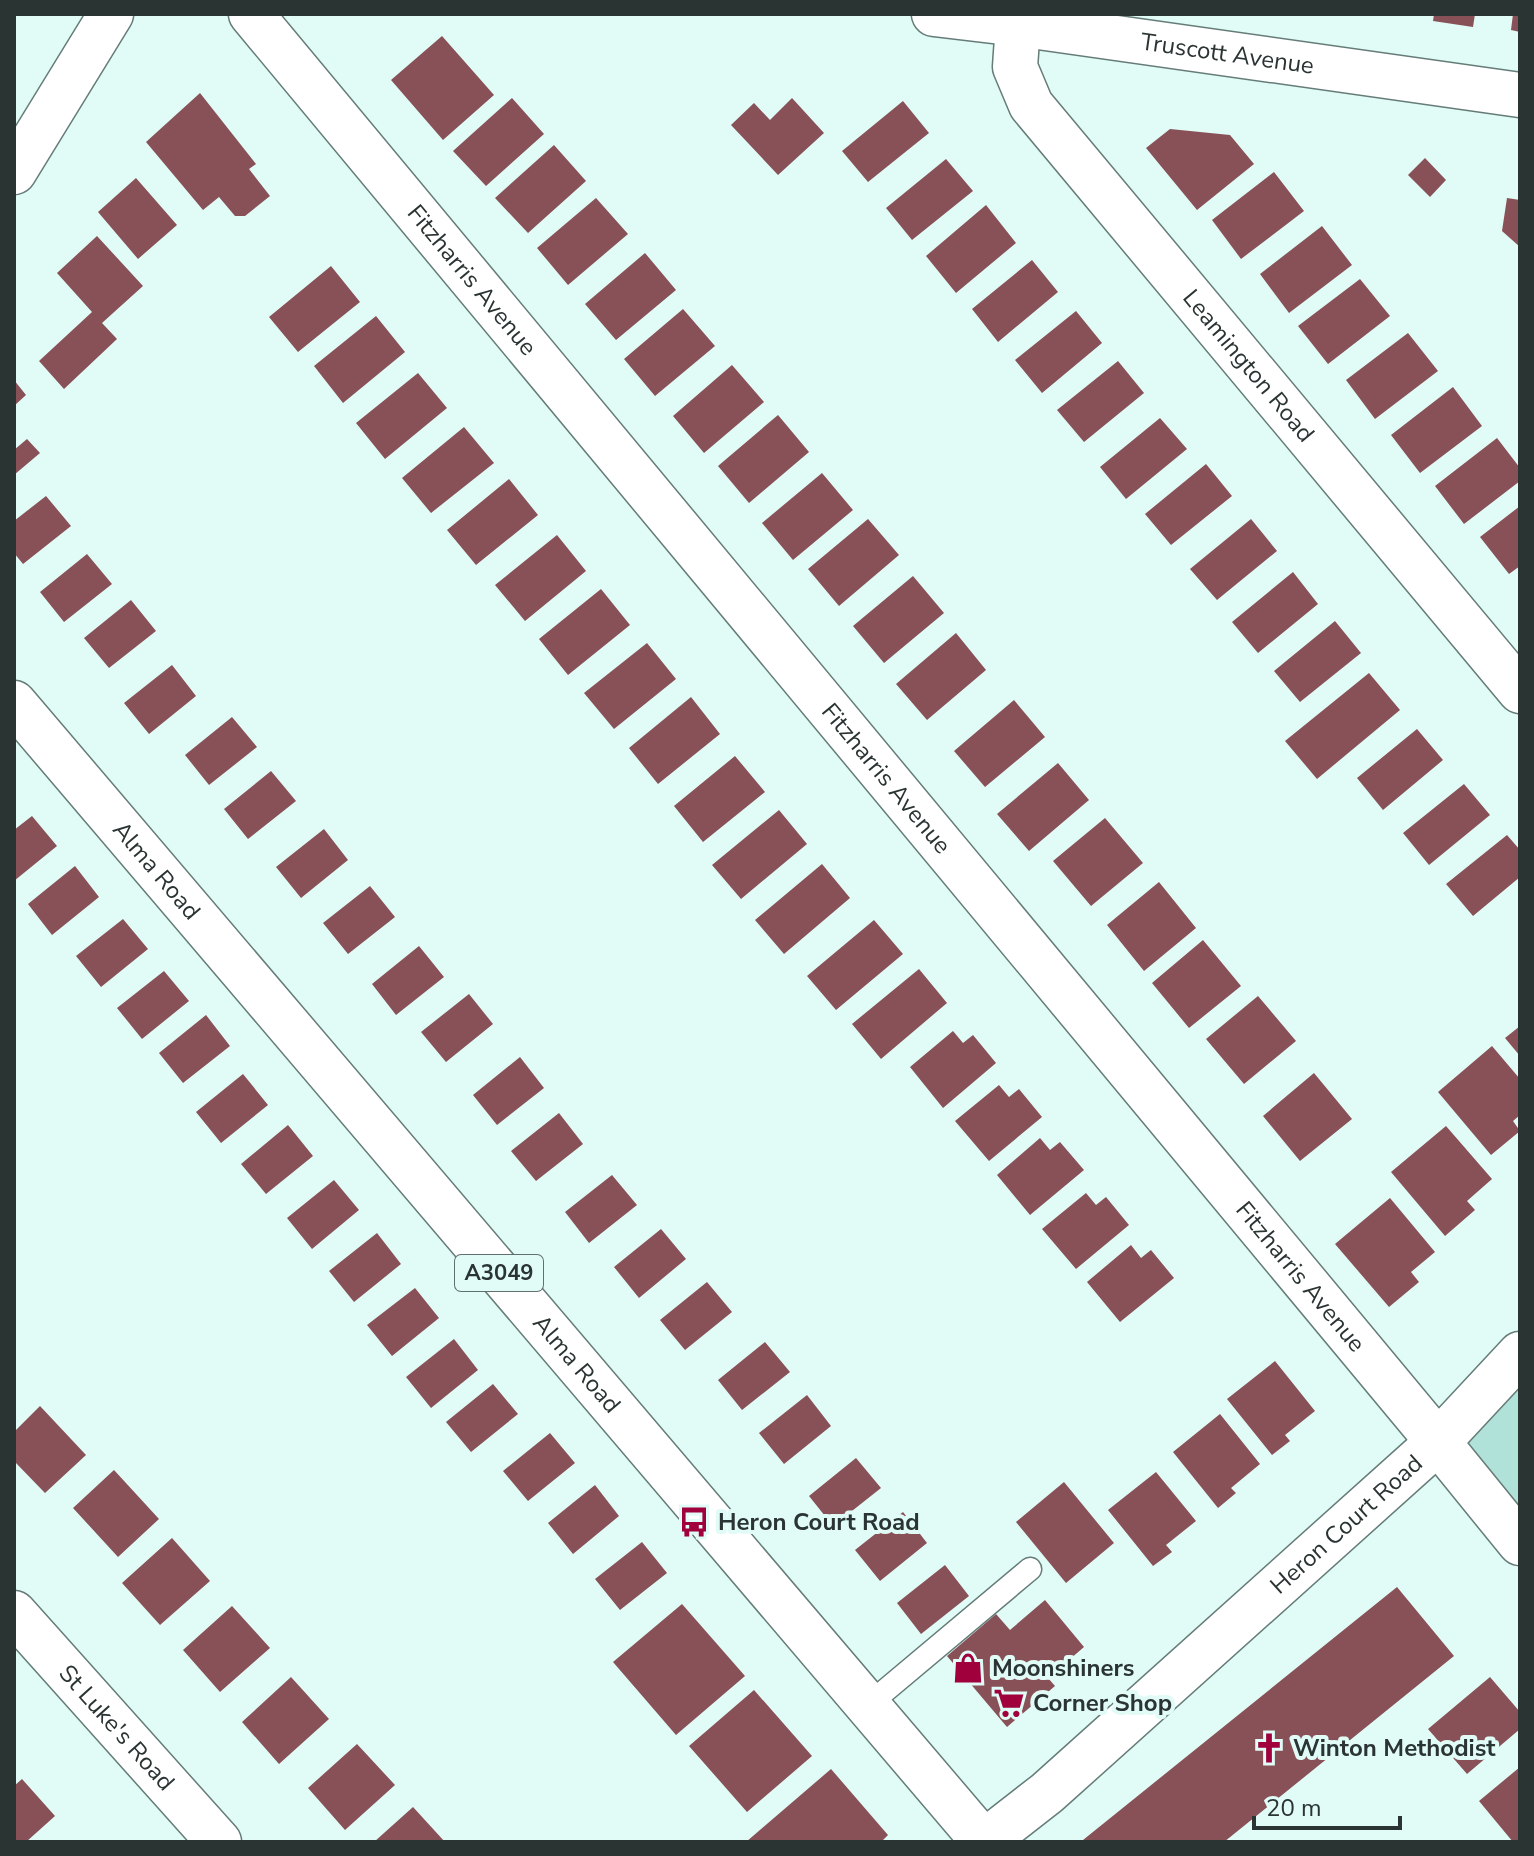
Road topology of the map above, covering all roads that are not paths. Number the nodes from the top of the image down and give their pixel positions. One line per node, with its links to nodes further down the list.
1 (111, 14): 6 (street)
2 (251, 14): 10 (street, Fitzharris Avenue)
3 (934, 14): 4 (street, Truscott Avenue)
4 (1018, 24): 5 (street, Truscott Avenue); 7 (street, Leamington Road)
5 (1520, 95)
6 (14, 172)
7 (1520, 691)
8 (14, 703): 14 (street, Alma Road / A3049)
9 (1520, 1354): 10 (street, Heron Court Road)
10 (1438, 1442): 11 (street, Fitzharris Avenue); 16 (street, Heron Court Road)
11 (1520, 1543)
12 (1030, 1569): 14 (lane)
13 (14, 1613): 15 (street, St Luke's Road)
14 (868, 1705): 16 (street, Alma Road / A3049)
15 (219, 1842)
16 (984, 1842)

